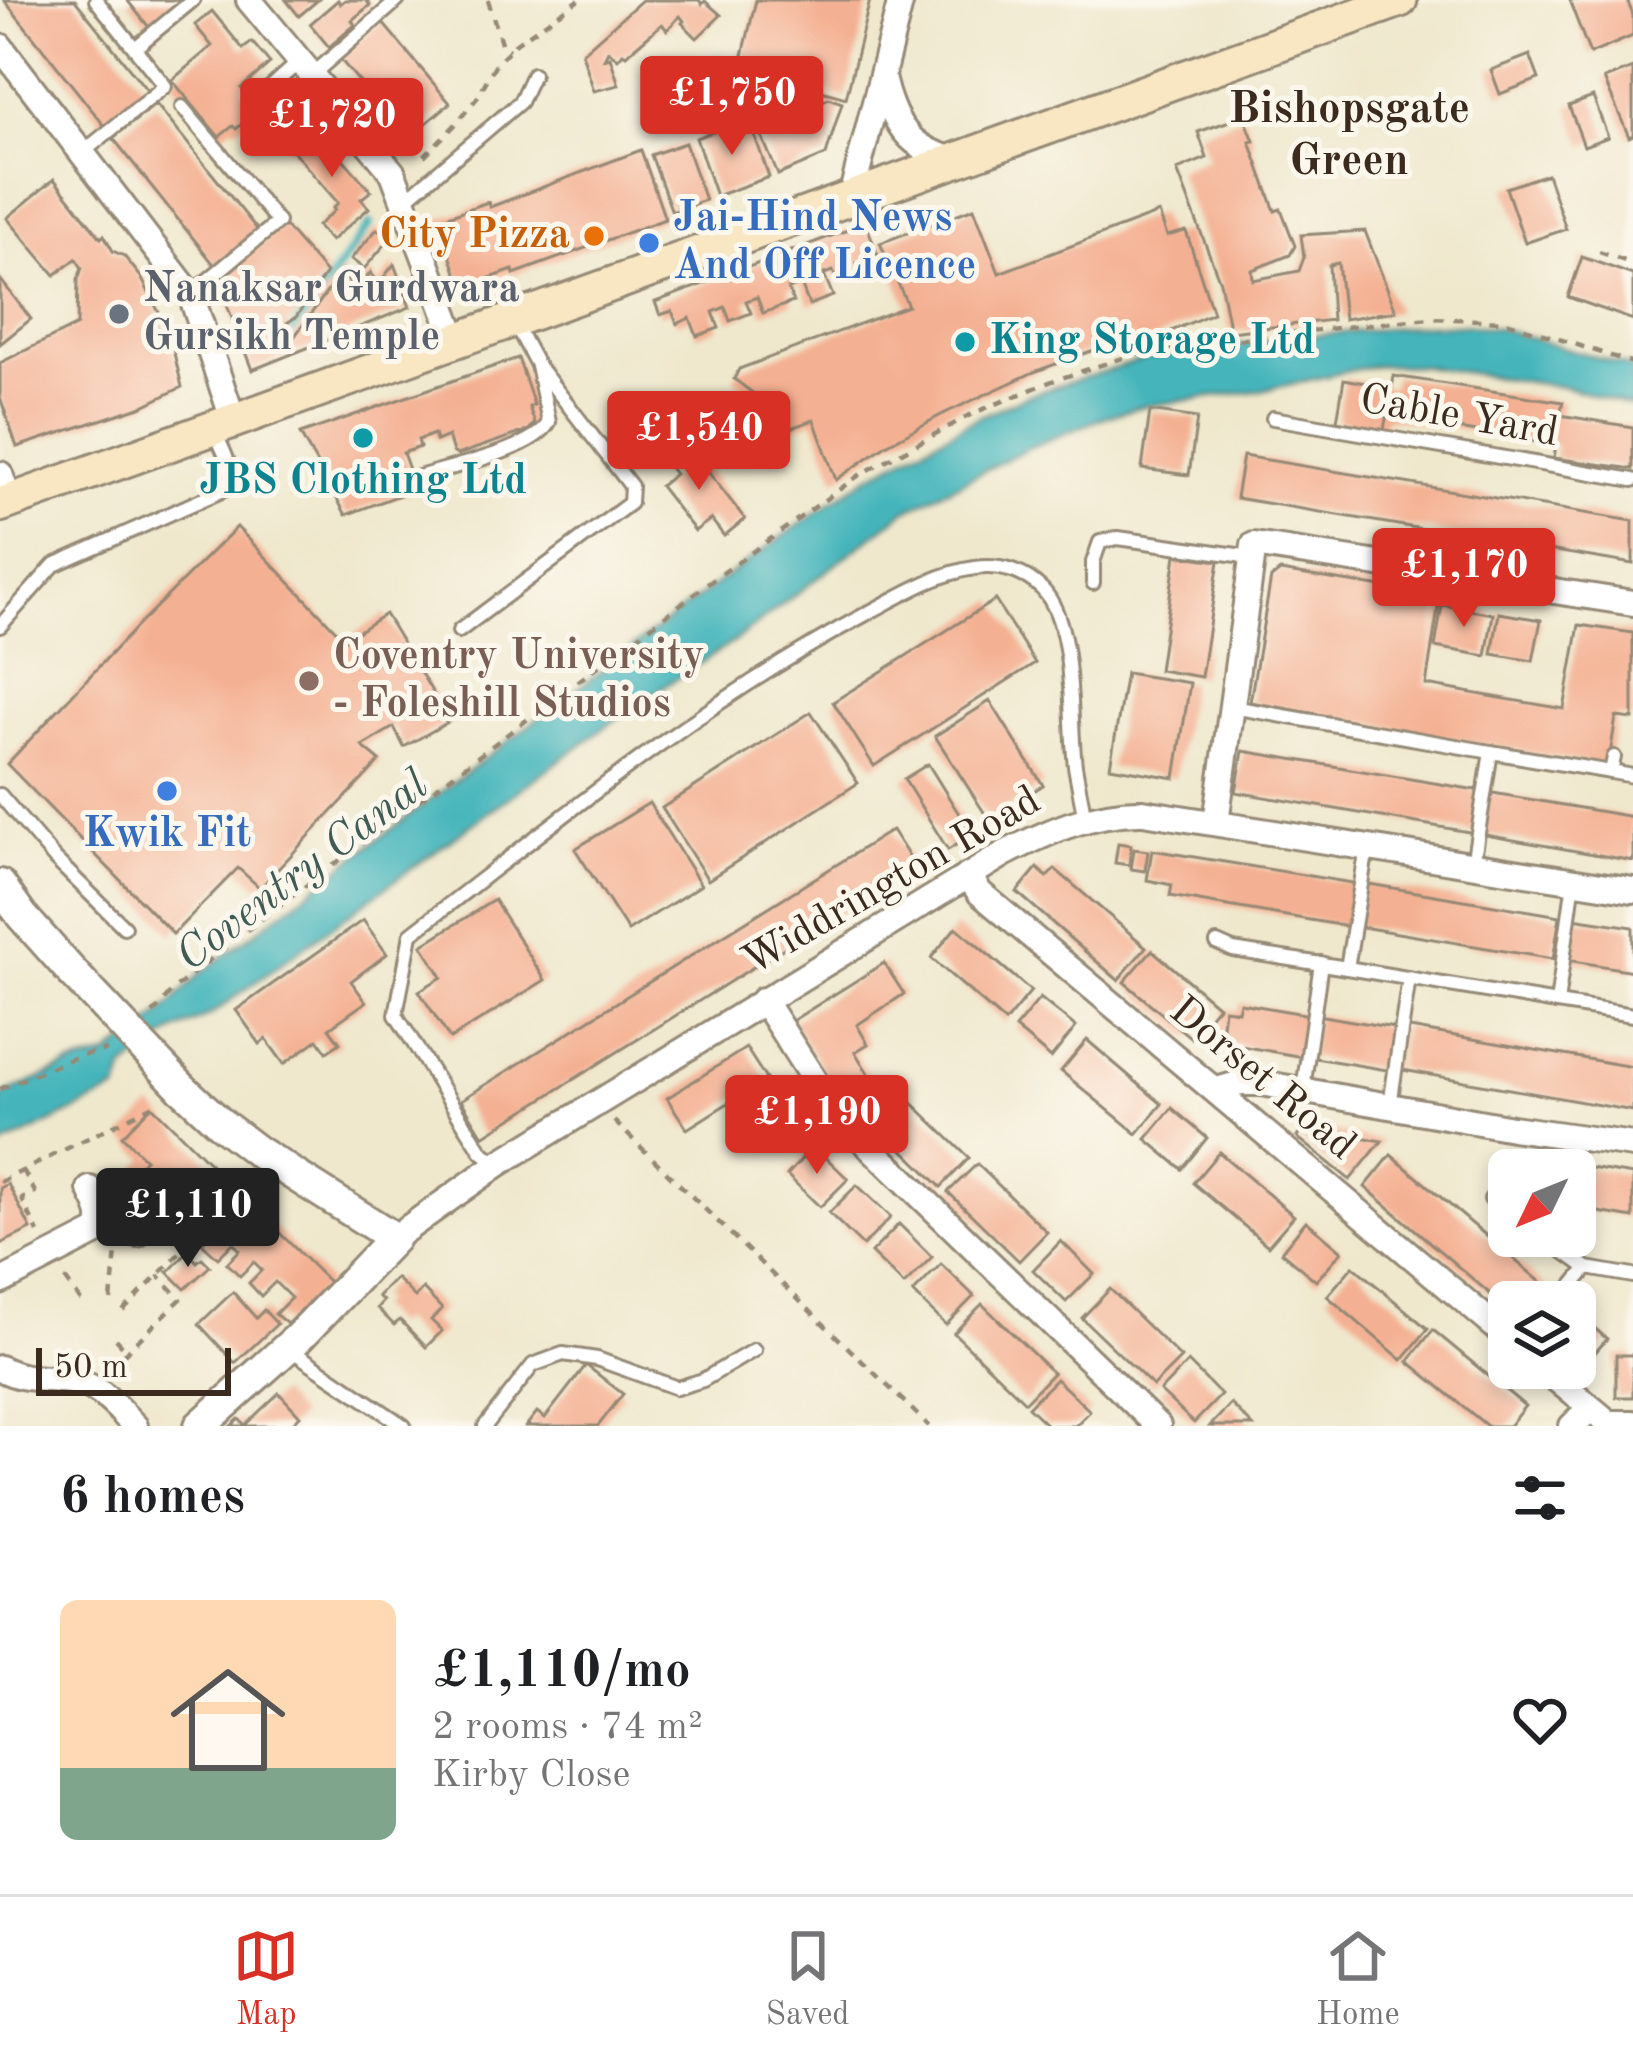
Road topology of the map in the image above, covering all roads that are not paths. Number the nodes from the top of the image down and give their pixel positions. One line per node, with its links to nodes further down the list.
1 (96, 0): 8 (lane)
2 (193, 0): 8 (lane)
3 (249, 0): 9 (street)
4 (398, 0): 9 (lane)
5 (901, 0): 11 (street)
6 (1386, 2): 15 (main road)
7 (0, 46): 14 (street)
8 (135, 48): 14 (lane)
9 (306, 68): 13 (lane); 17 (street)
10 (532, 74): 17 (lane)
11 (882, 75): 15 (street); 16 (street)
12 (182, 106): 18 (lane)
13 (273, 112)
14 (82, 153): 18 (street)
15 (959, 160): 16 (main road)
16 (851, 197): 19 (main road)
17 (404, 201): 20 (street)
18 (190, 295): 23 (street)
19 (514, 321): 20 (main road); 21 (lane)
20 (456, 341): 23 (main road)
21 (537, 364): 24 (lane); 31 (lane)
22 (1273, 418): 25 (lane, Cable Yard)
23 (224, 426): 26 (main road); 30 (lane)
24 (419, 477)
25 (1633, 480)
26 (3, 494)
27 (1252, 558): 28 (lane); 29 (street); 32 (street)
28 (1094, 583)
29 (1633, 603)
30 (0, 626)
31 (458, 631)
32 (1232, 707): 33 (lane); 39 (street)
33 (1491, 752): 35 (lane); 41 (lane)
34 (1614, 757): 35 (lane)
35 (1611, 772): 36 (lane)
36 (1633, 776)
37 (0, 795): 46 (lane)
38 (1085, 820): 39 (street, Widdrington Road); 42 (street, Widdrington Road); 58 (lane)
39 (1216, 822): 40 (street, Widdrington Road)
40 (1367, 847): 41 (street, Widdrington Road); 49 (lane)
41 (1473, 864): 43 (street, Widdrington Road)
42 (968, 876): 51 (street, Widdrington Road); 54 (street, Dorset Road)
43 (1574, 880): 45 (street, Widdrington Road); 52 (lane)
44 (0, 885): 60 (street, bridge)
45 (1633, 890)
46 (124, 927)
47 (1217, 943): 48 (lane)
48 (1322, 964): 49 (lane); 55 (lane)
49 (1347, 968): 50 (lane)
50 (1409, 978): 52 (lane); 56 (lane)
51 (763, 1000): 58 (street, Widdrington Road); 77 (street)
52 (1557, 1003): 53 (lane)
53 (1633, 1015)
54 (1217, 1090): 55 (street); 66 (street, Dorset Road)
55 (1303, 1091): 56 (street)
56 (1390, 1106): 57 (street)
57 (1633, 1145)
58 (498, 1164): 60 (street, Widdrington Road)
59 (90, 1189): 65 (street)
60 (394, 1238): 67 (street)
61 (1572, 1257): 62 (lane)
62 (1587, 1268): 63 (lane); 64 (lane)
63 (1633, 1276)
64 (1576, 1281)
65 (0, 1282)
66 (1488, 1320)
67 (287, 1348): 74 (street); 75 (lane)
68 (754, 1350): 76 (lane)
69 (0, 1368): 73 (street)
70 (1559, 1389): 71 (street)
71 (1581, 1418): 72 (street)
72 (1633, 1423)
73 (135, 1426)
74 (200, 1426)
75 (404, 1426)
76 (485, 1426)
77 (1158, 1426)

